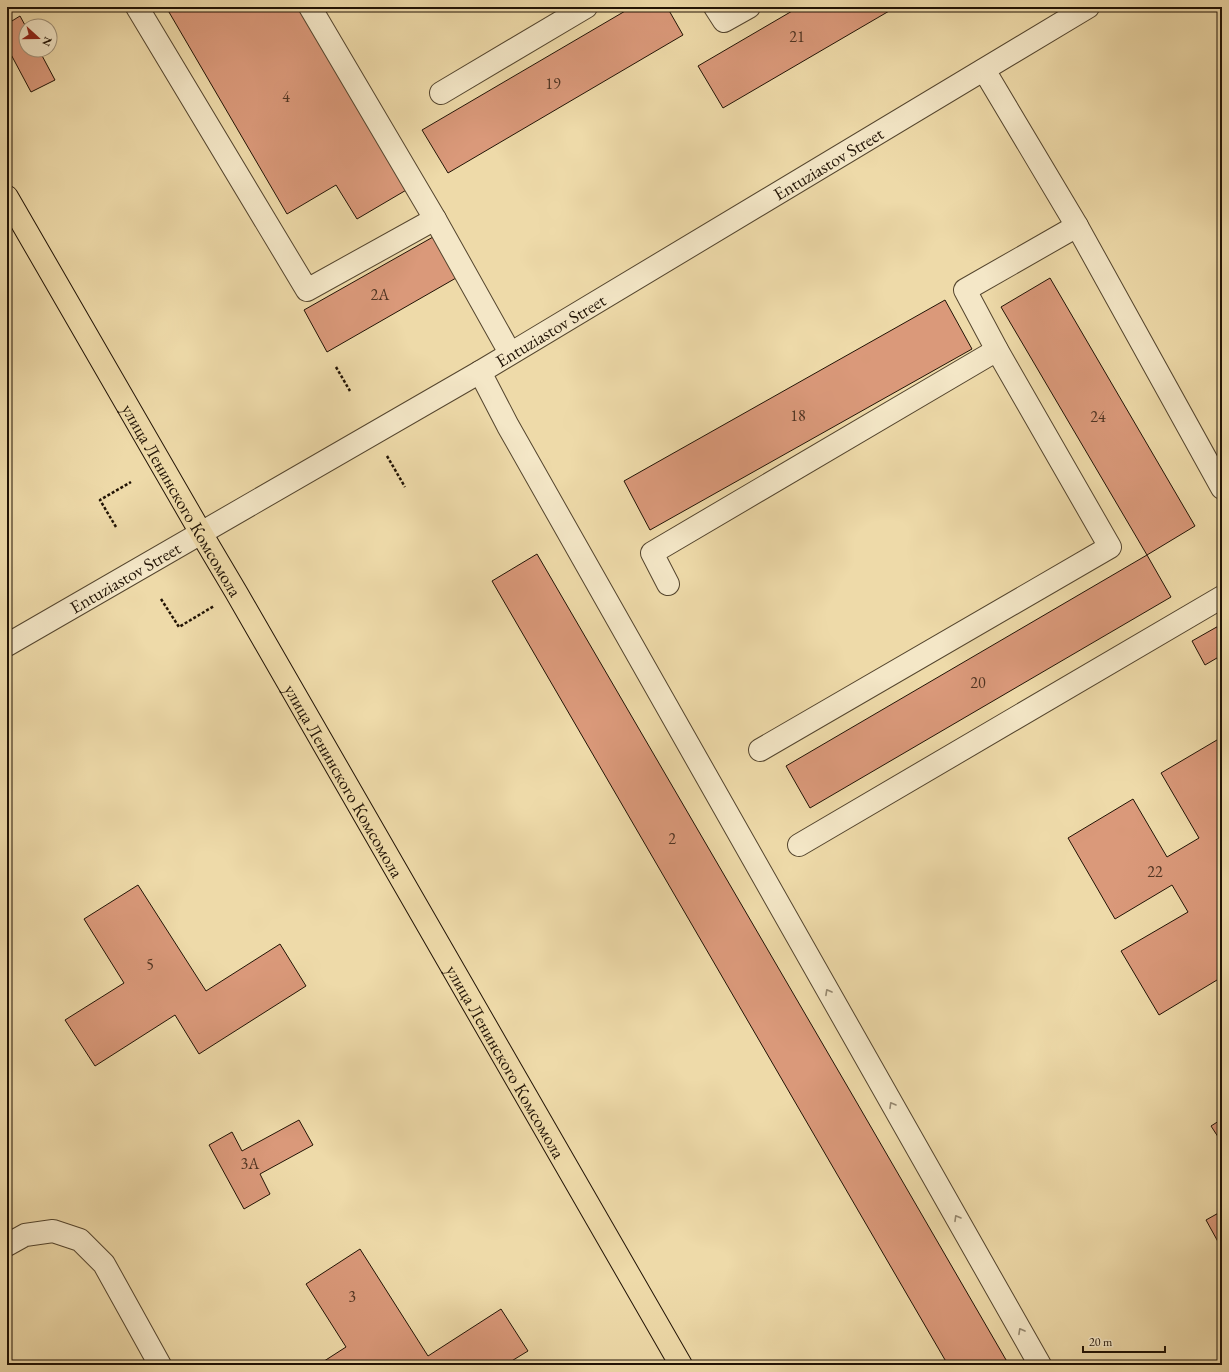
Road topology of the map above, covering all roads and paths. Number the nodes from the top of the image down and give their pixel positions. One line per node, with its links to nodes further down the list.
1 (137, 7): 10 (street)
2 (310, 7): 10 (street)
3 (586, 7): 8 (street)
4 (715, 7): 5 (street)
5 (748, 7)
6 (1088, 7): 7 (street, Entuziastov Street)
7 (984, 70): 11 (street); 13 (street, Entuziastov Street)
8 (441, 93)
9 (7, 197): 22 (main road, улица Ленинского Комсомола)
10 (435, 219): 13 (street)
11 (1077, 226): 12 (street); 20 (street)
12 (997, 350): 23 (street); 28 (street)
13 (510, 353): 15 (street, Entuziastov Street)
14 (336, 367): 16 (path)
15 (480, 372): 22 (street, Entuziastov Street); 33 (street, one-way to 15)
16 (350, 391)
17 (387, 456): 19 (path)
18 (131, 482): 21 (path)
19 (405, 487)
20 (1222, 488)
21 (116, 526)
22 (201, 533): 27 (street, Entuziastov Street); 32 (main road, улица Ленинского Комсомола)
23 (668, 584)
24 (1222, 597): 29 (street)
25 (161, 599): 26 (path)
26 (214, 606)
27 (7, 645)
28 (760, 750)
29 (799, 845)
30 (7, 1245): 31 (street)
31 (160, 1365)
32 (680, 1365)
33 (1040, 1365)

